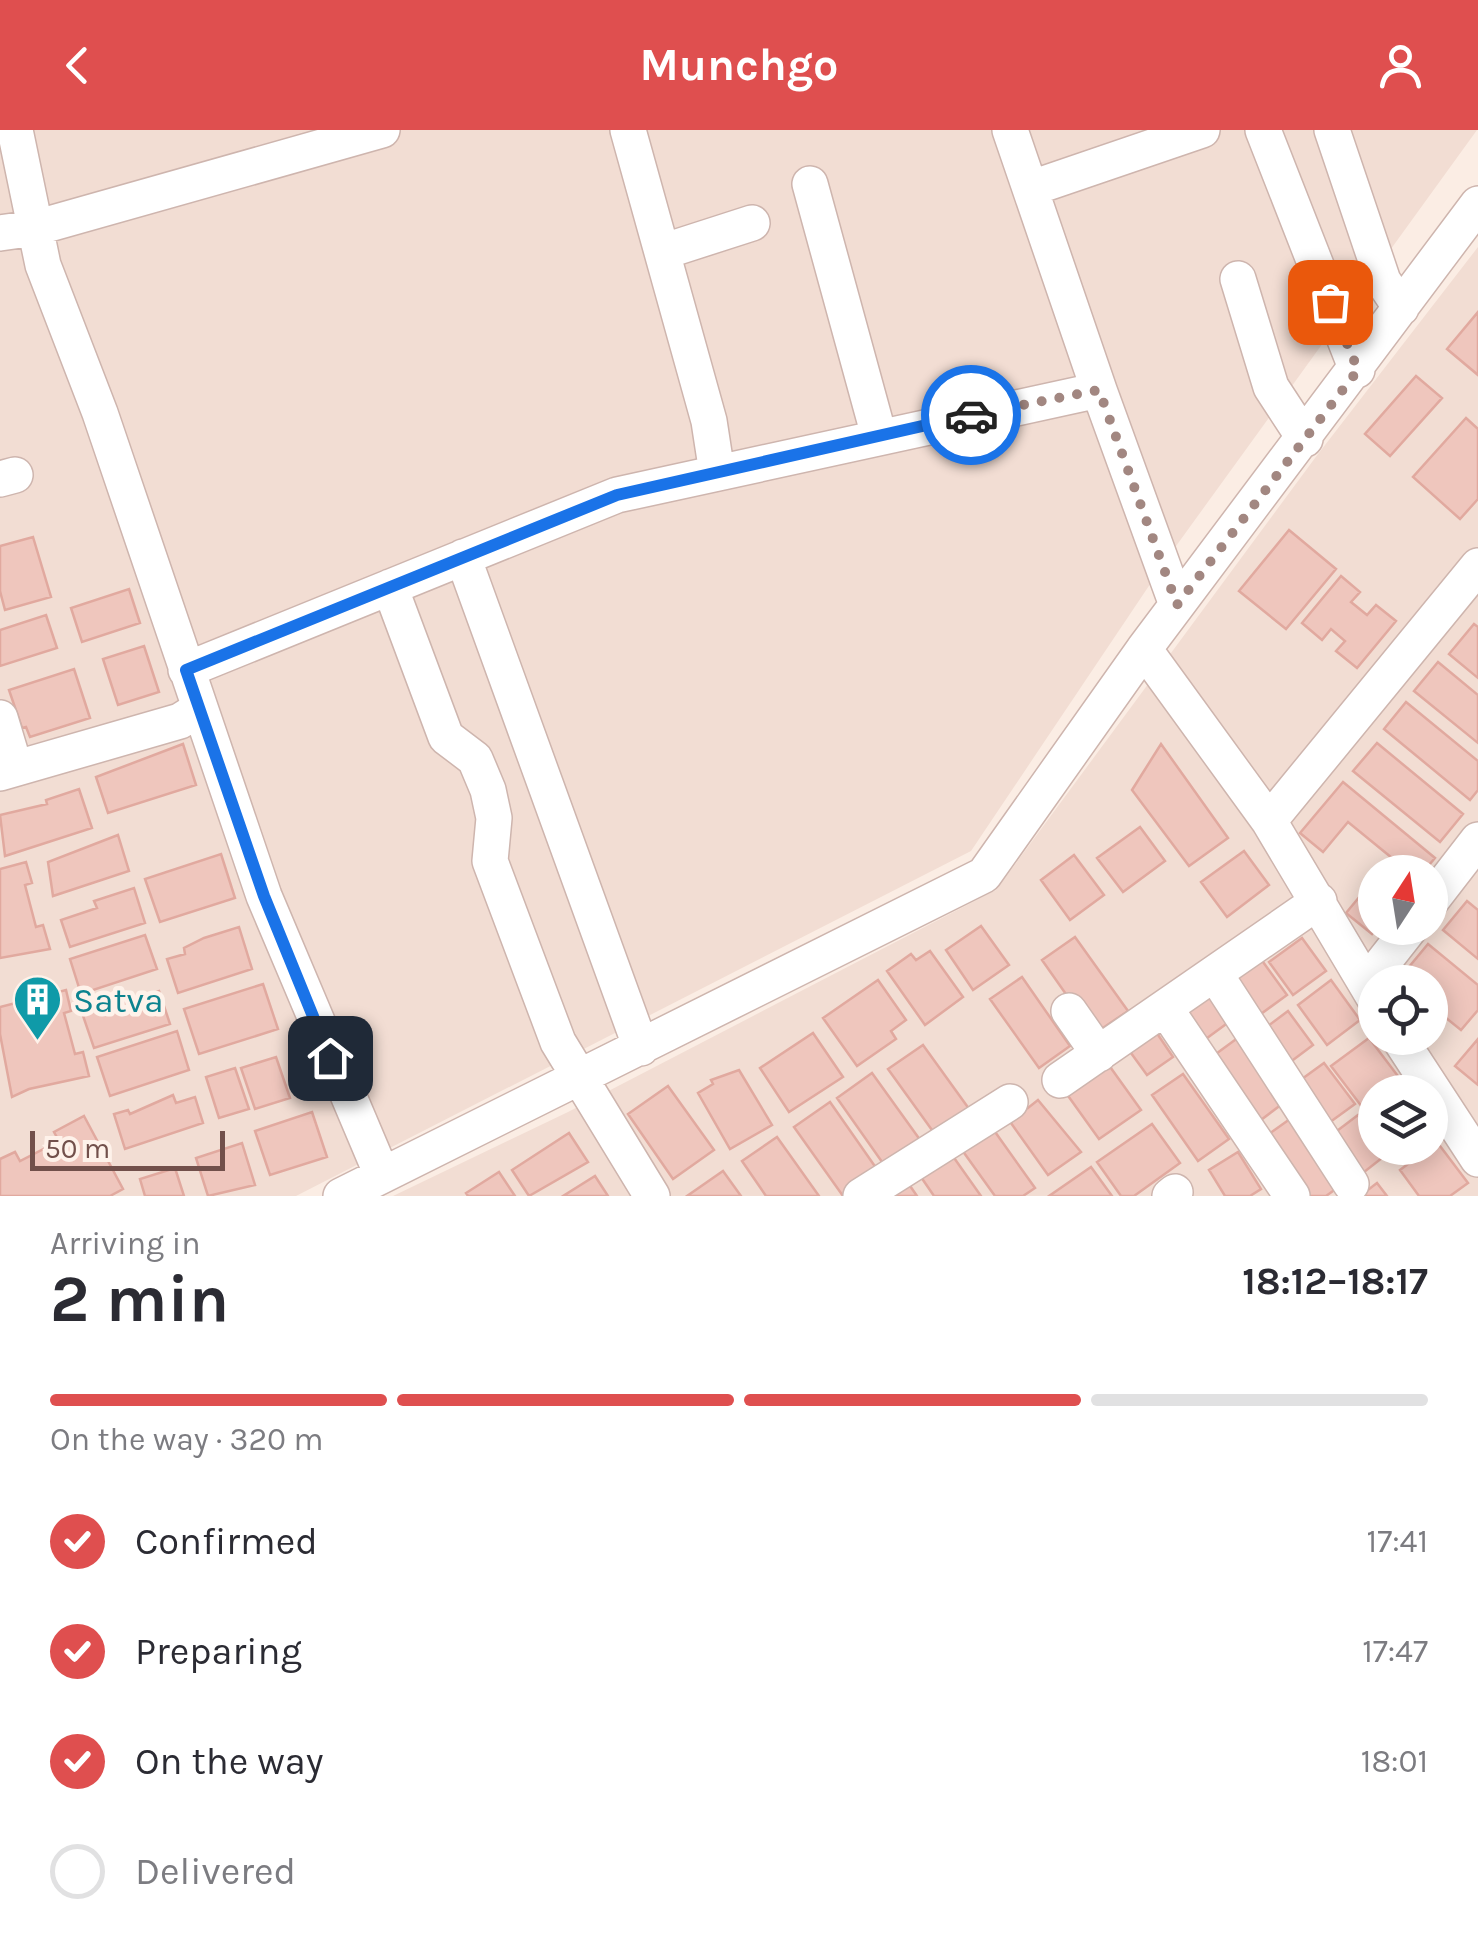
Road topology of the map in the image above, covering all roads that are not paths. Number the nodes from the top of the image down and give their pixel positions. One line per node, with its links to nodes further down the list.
1 (15, 130): 13 (street)
2 (382, 130): 8 (street)
3 (628, 130): 15 (street)
4 (1010, 130): 10 (street)
5 (1202, 130): 10 (street)
6 (1263, 130): 18 (street)
7 (1332, 130): 17 (street)
8 (320, 139): 13 (street)
9 (810, 184): 20 (street)
10 (1032, 188): 19 (street)
11 (1478, 204): 17 (street)
12 (752, 223): 15 (street)
13 (35, 228): 14 (street); 28 (street)
14 (0, 233)
15 (662, 252): 22 (street)
16 (1238, 279): 21 (street)
17 (1401, 308): 18 (street)
18 (1358, 370): 21 (street)
19 (1099, 390): 20 (street); 26 (street)
20 (880, 436): 22 (street)
21 (1305, 439): 26 (street)
22 (717, 473): 23 (street)
23 (463, 558): 25 (street); 40 (street)
24 (1478, 566): 32 (street)
25 (390, 587): 28 (street); 43 (street)
26 (1177, 605): 27 (street)
27 (1144, 649): 32 (street); 40 (street)
28 (186, 670): 29 (street)
29 (199, 709): 31 (street); 47 (street)
30 (0, 718): 31 (street)
31 (8, 771)
32 (1269, 821): 35 (street)
33 (1478, 840): 34 (street)
34 (1448, 879)
35 (1320, 902): 36 (street); 37 (street)
36 (1358, 970)
37 (1215, 974): 38 (street); 48 (street)
38 (1166, 1008): 41 (street); 52 (street)
39 (1069, 1012): 41 (street)
40 (641, 1048): 43 (street)
41 (1099, 1054): 44 (street)
42 (1411, 1055): 46 (street)
43 (580, 1078): 47 (street); 50 (street)
44 (1060, 1080)
45 (1010, 1102): 51 (street)
46 (1473, 1139)
47 (382, 1175): 49 (street)
48 (1351, 1184)
49 (341, 1196)
50 (652, 1196)
51 (860, 1196)
52 (1292, 1196)

